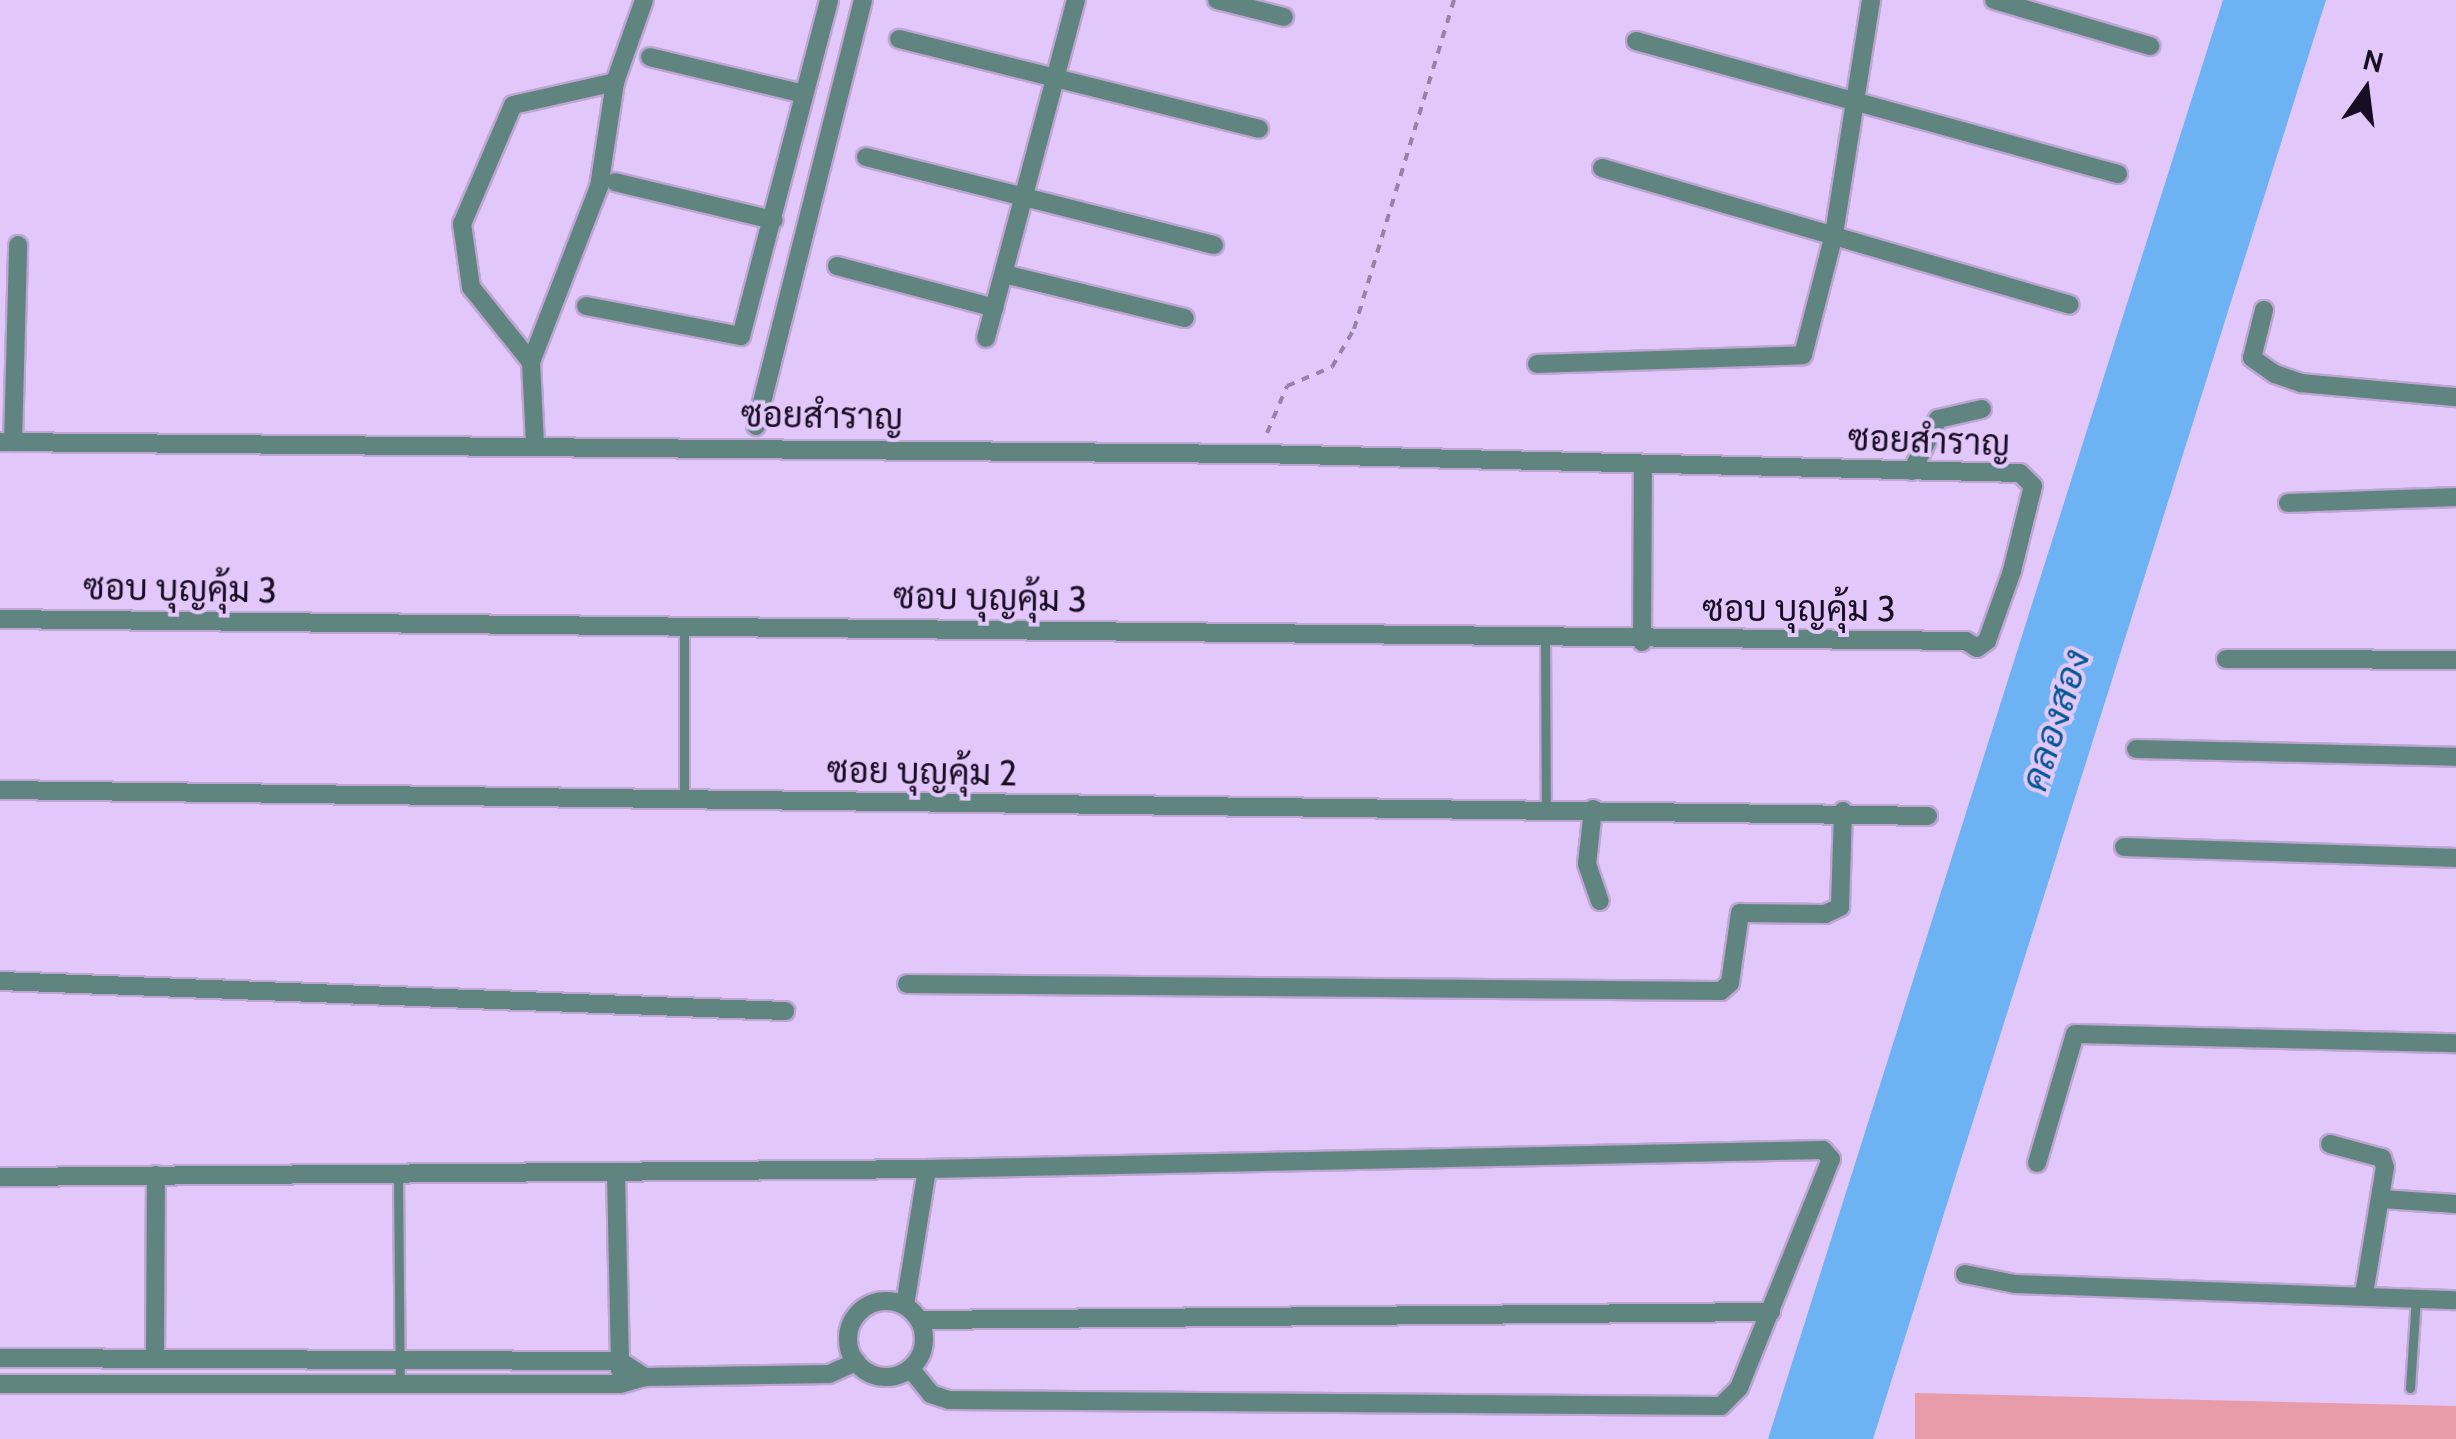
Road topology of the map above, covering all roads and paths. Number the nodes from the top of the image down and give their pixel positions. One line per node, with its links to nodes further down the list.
1 (644, 0): 14 (street)
2 (829, 0): 16 (street)
3 (864, 0): 40 (street)
4 (1076, 0): 15 (street)
5 (1217, 0): 9 (street)
6 (1454, 0): 43 (path)
7 (1871, 0): 17 (street)
8 (1994, 0): 12 (street)
9 (1284, 17)
10 (899, 39): 15 (street)
11 (1636, 41): 17 (street)
12 (2150, 46)
13 (650, 57): 16 (street)
14 (615, 82): 36 (street); 36 (street)
15 (1055, 83): 18 (street); 23 (street)
16 (804, 94): 24 (street)
17 (1858, 100): 21 (street); 25 (street)
18 (1259, 129)
19 (866, 157): 23 (street)
20 (1602, 168): 25 (street)
21 (2118, 174)
22 (615, 182): 24 (street)
23 (1024, 196): 26 (street); 29 (street)
24 (772, 220): 31 (street)
25 (1834, 234): 30 (street); 37 (street)
26 (1214, 244)
27 (18, 245): 41 (street)
28 (837, 266): 32 (street)
29 (1004, 274): 32 (street); 34 (street)
30 (2069, 304)
31 (586, 306)
32 (995, 308): 35 (street)
33 (2264, 310): 38 (street)
34 (1186, 318)
35 (986, 338)
36 (532, 362): 42 (street)
37 (1536, 364)
38 (2456, 397)
39 (1982, 409): 45 (street)
40 (756, 426)
41 (6, 442): 42 (street, ซอยสำราญ)
42 (534, 444): 43 (street, ซอยสำราญ)
43 (1260, 454): 44 (street, ซอยสำราญ)
44 (1642, 467): 45 (street, ซอยสำราญ); 51 (street)
45 (1912, 472): 52 (street, ซอยสำราญ)
46 (2456, 497): 47 (street)
47 (2288, 503)
48 (0, 619): 49 (street, ซอบ บุญคุ้ม 3)
49 (684, 625): 50 (street, ซอบ บุญคุ้ม 3); 58 (lane)
50 (1545, 640): 51 (street, ซอบ บุญคุ้ม 3); 59 (lane)
51 (1642, 642): 52 (street, ซอบ บุญคุ้ม 3)
52 (1977, 648)
53 (2226, 659): 54 (street)
54 (2456, 660)
55 (2136, 749): 56 (street)
56 (2456, 758)
57 (0, 790): 58 (street, ซอย บุญคุ้ม 2)
58 (684, 798): 59 (street, ซอย บุญคุ้ม 2)
59 (1546, 809): 60 (street, ซอย บุญคุ้ม 2)
60 (1593, 809): 61 (street, ซอย บุญคุ้ม 2); 65 (street)
61 (1843, 810): 62 (street, ซอย บุญคุ้ม 2); 67 (street)
62 (1928, 816)
63 (2124, 846): 64 (street)
64 (2456, 858)
65 (1600, 901)
66 (0, 981): 68 (street)
67 (907, 984)
68 (785, 1011)
69 (2456, 1043): 71 (street)
70 (2330, 1144): 77 (street)
71 (2036, 1163)
72 (927, 1169): 73 (street); 83 (street); 84 (street)
73 (616, 1172): 74 (street); 89 (street)
74 (398, 1174): 75 (street); 88 (lane)
75 (156, 1175): 76 (street); 87 (street)
76 (0, 1176)
77 (2382, 1199): 78 (street); 80 (street)
78 (2456, 1204)
79 (1965, 1274): 80 (street)
80 (2364, 1294): 81 (street)
81 (2416, 1298): 82 (street); 96 (lane)
82 (2456, 1300)
83 (905, 1305): 85 (street); 90 (street)
84 (1770, 1312): 85 (street); 91 (street)
85 (920, 1320): 91 (street)
86 (0, 1358): 87 (street)
87 (156, 1359): 88 (street)
88 (400, 1360): 89 (street); 94 (lane)
89 (620, 1361): 92 (street); 95 (street)
90 (856, 1362): 91 (street); 92 (street)
91 (910, 1369)
92 (645, 1377): 95 (street)
93 (0, 1384): 94 (street)
94 (400, 1384): 95 (street)
95 (620, 1384)
96 (2410, 1388)

